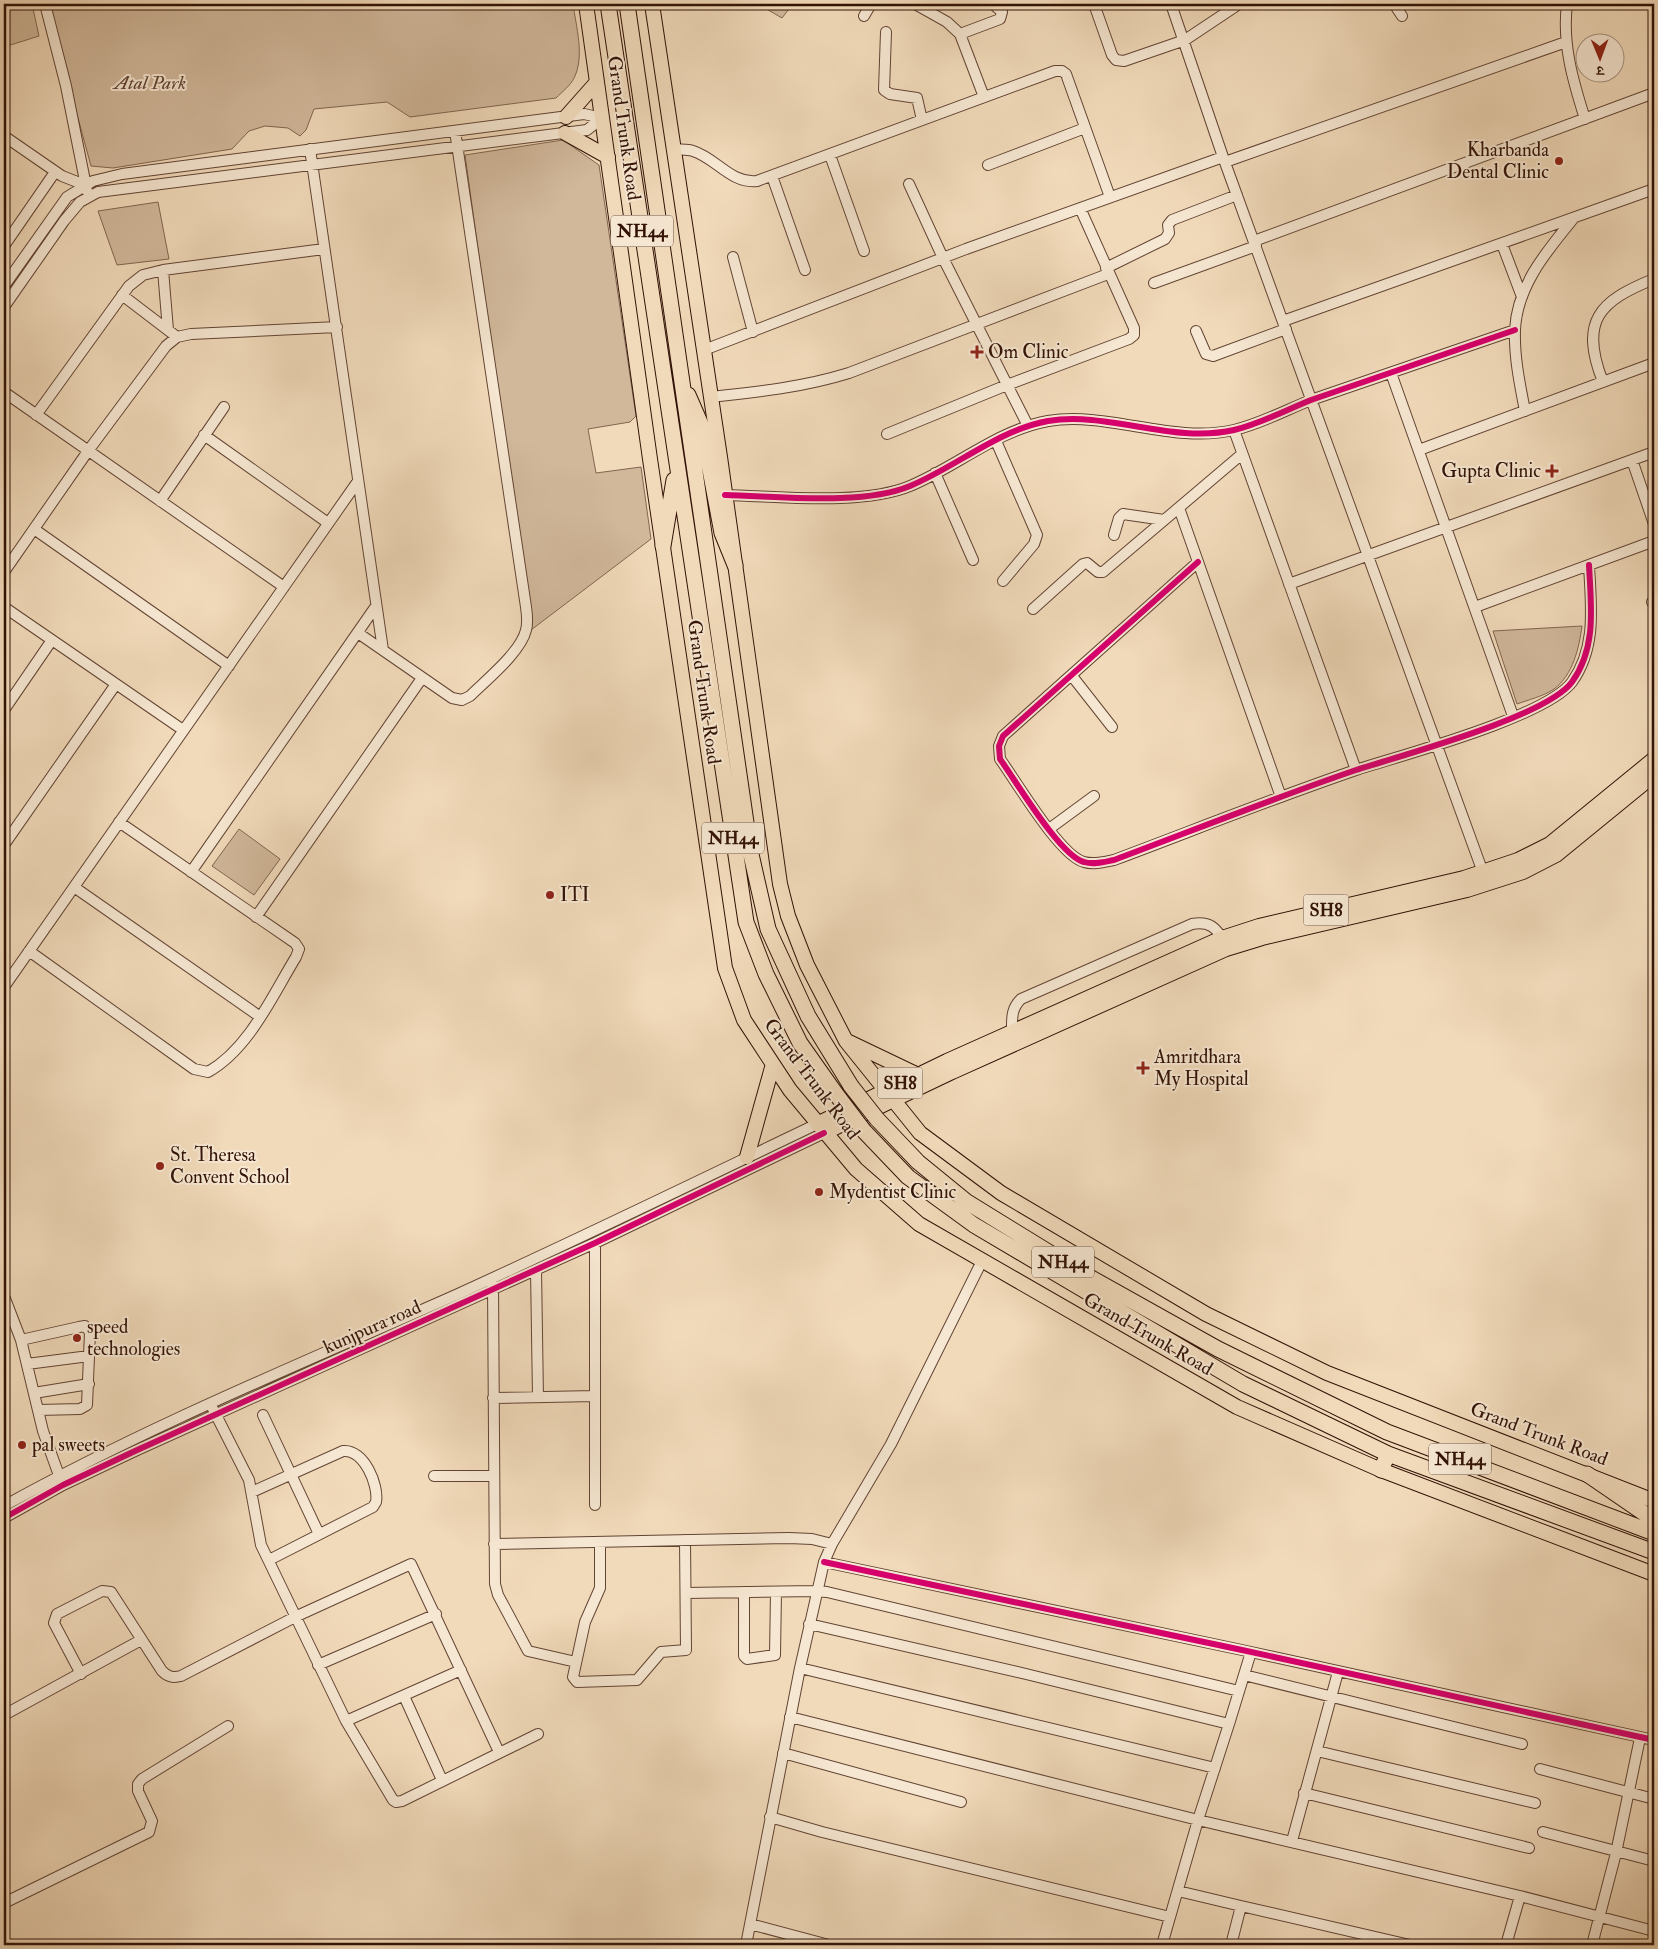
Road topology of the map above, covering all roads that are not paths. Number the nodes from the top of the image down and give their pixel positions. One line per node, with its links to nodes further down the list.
1 (45, 4): 42 (street)
2 (586, 4): 20 (main road, Grand Trunk Road)
3 (608, 4): 94 (highway, NH44)
4 (627, 4): 78 (highway, NH44)
5 (652, 4): 33 (main road, Grand Trunk Road)
6 (871, 4): 14 (street)
7 (915, 4): 17 (street)
8 (993, 4): 17 (street)
9 (1094, 4): 18 (street)
10 (1172, 4): 18 (street)
11 (1239, 4): 18 (street)
12 (1394, 4): 15 (street)
13 (1567, 4): 19 (street)
14 (864, 16)
15 (1402, 16)
16 (886, 32): 26 (street)
17 (960, 34): 22 (street)
18 (1184, 40): 36 (street)
19 (1566, 42): 25 (street); 36 (street)
20 (597, 82): 23 (main road); 24 (main road, Grand Trunk Road)
21 (1654, 94): 25 (street)
22 (984, 97): 26 (street); 27 (street)
23 (566, 117): 24 (street); 28 (street)
24 (602, 118): 29 (street); 35 (main road, Grand Trunk Road)
25 (1584, 119): 49 (street)
26 (922, 120): 34 (street)
27 (1085, 128): 38 (street); 46 (street)
28 (455, 131): 31 (street); 32 (street)
29 (565, 133): 31 (street); 35 (main road)
30 (4, 136): 39 (street)
31 (457, 147): 37 (street); 127 (street)
32 (310, 149): 37 (street); 42 (street)
33 (674, 149): 40 (street); 73 (main road, Grand Trunk Road)
34 (830, 155): 40 (street); 53 (street)
35 (608, 157): 108 (main road, Grand Trunk Road)
36 (1224, 160): 44 (street); 46 (street)
37 (312, 165): 45 (street); 52 (street)
38 (988, 165)
39 (55, 172): 42 (street); 51 (street)
40 (772, 176): 57 (street)
41 (909, 184): 55 (street)
42 (86, 185): 45 (street); 61 (street)
43 (1654, 189): 48 (street)
44 (1237, 195): 49 (street); 58 (street)
45 (89, 197): 64 (street)
46 (1110, 197): 47 (street)
47 (1080, 208): 55 (street); 58 (street)
48 (1574, 218): 50 (street); 63 (street)
49 (1255, 244): 60 (street); 66 (street)
50 (1502, 244): 63 (street); 66 (street)
51 (4, 246)
52 (324, 249): 56 (street); 67 (street)
53 (864, 251)
54 (734, 257): 71 (street)
55 (943, 258): 65 (street); 71 (street)
56 (163, 270): 62 (street); 68 (street)
57 (805, 270)
58 (1107, 271): 65 (street); 77 (street)
59 (1654, 279): 76 (street)
60 (1154, 283)
61 (4, 286)
62 (122, 295): 68 (street); 84 (street)
63 (1522, 297): 69 (street)
64 (4, 308)
65 (976, 323): 77 (street); 80 (street)
66 (1284, 325): 70 (street); 81 (street)
67 (336, 327): 72 (street); 97 (street)
68 (168, 330): 72 (street)
69 (1515, 330): 75 (street); 83 (street)
70 (1196, 331)
71 (753, 332): 73 (street)
72 (178, 337): 91 (street)
73 (704, 350): 80 (main road, Grand Trunk Road)
74 (1654, 365): 76 (street)
75 (1392, 373): 81 (street); 90 (street)
76 (1603, 382): 83 (street)
77 (1007, 384): 85 (street); 87 (street)
78 (682, 385): 112 (highway); 188 (highway, NH44, bridge)
79 (4, 392): 84 (street)
80 (711, 397): 98 (main road, Grand Trunk Road)
81 (1312, 400): 86 (street); 109 (street)
82 (224, 407): 88 (street)
83 (1525, 411): 90 (street)
84 (36, 415): 91 (street)
85 (1028, 426): 86 (street); 89 (street)
86 (1234, 430): 93 (street)
87 (887, 434)
88 (204, 435): 99 (street); 102 (street)
89 (996, 441): 96 (street); 115 (street)
90 (1419, 450): 104 (street)
91 (88, 451): 99 (street); 105 (street)
92 (1654, 452): 95 (street)
93 (1242, 454): 100 (street); 116 (street)
94 (676, 458): 108 (highway); 175 (highway, NH44, bridge)
95 (1632, 460): 103 (street); 104 (street)
96 (935, 473): 98 (street); 110 (street)
97 (358, 481): 102 (street); 118 (street)
98 (725, 495): 112 (main road, Grand Trunk Road)
99 (160, 501): 117 (street)
100 (1179, 508): 101 (street); 111 (street)
101 (1164, 520): 106 (street); 121 (street)
102 (328, 523): 117 (street)
103 (1654, 524)
104 (1446, 527): 109 (street); 120 (street)
105 (34, 529): 114 (street); 125 (street)
106 (1114, 535)
107 (1654, 541): 113 (street)
108 (663, 546): 152 (main road, Grand Trunk Road)
109 (1367, 556): 116 (street); 133 (street)
110 (973, 560)
111 (1198, 562): 126 (street); 138 (street)
112 (735, 565): 151 (main road, Grand Trunk Road)
113 (1589, 565): 120 (street); 130 (street)
114 (4, 572)
115 (1003, 581)
116 (1289, 584): 135 (street)
117 (284, 587): 125 (street)
118 (376, 606): 122 (street); 124 (street)
119 (4, 607): 123 (street)
120 (1475, 607): 130 (street)
121 (1033, 609)
122 (358, 632): 124 (street); 142 (street)
123 (52, 640): 128 (street); 129 (street)
124 (383, 650): 127 (street)
125 (229, 666): 132 (street)
126 (1072, 676): 131 (street); 140 (street)
127 (422, 678): 145 (street)
128 (116, 684): 132 (street); 141 (street)
129 (4, 710)
130 (1514, 716): 133 (street)
131 (1112, 727)
132 (183, 730): 139 (street)
133 (1436, 746): 135 (street); 143 (street)
134 (1654, 759): 143 (main road, SH8)
135 (1356, 770): 138 (street)
136 (1654, 775): 143 (main road, SH8)
137 (1094, 796): 140 (street)
138 (1281, 797): 140 (street)
139 (119, 822): 142 (street); 144 (street)
140 (1049, 829)
141 (4, 845)
142 (192, 872): 145 (street)
143 (1485, 879): 146 (main road, SH8)
144 (74, 887): 147 (street); 149 (street)
145 (256, 917): 149 (street)
146 (1224, 944): 150 (main road, SH8); 150 (street); 154 (main road, SH8)
147 (29, 951): 148 (street); 149 (street)
148 (4, 987)
149 (259, 1016)
150 (1012, 1031): 153 (main road, SH8)
151 (846, 1040): 153 (main road); 154 (main road, Grand Trunk Road)
152 (772, 1064): 155 (main road, Grand Trunk Road); 156 (main road)
153 (918, 1075): 154 (main road, SH8)
154 (888, 1095): 155 (main road, SH8); 177 (main road, Grand Trunk Road)
155 (820, 1128): 156 (street, kunjpura road); 159 (main road, Grand Trunk Road)
156 (750, 1162): 157 (street, kunjpura road)
157 (625, 1223): 158 (street, kunjpura road); 161 (street, kunjpura road)
158 (595, 1243): 160 (street, kunjpura road); 169 (street)
159 (982, 1261): 176 (main road, Grand Trunk Road); 193 (street)
160 (536, 1270): 162 (street, kunjpura road); 170 (street)
161 (492, 1278): 162 (street); 172 (street, kunjpura road)
162 (493, 1290): 171 (street); 172 (street, kunjpura road)
163 (4, 1296): 164 (street)
164 (21, 1340): 165 (street); 166 (street)
165 (89, 1356): 166 (street); 167 (street)
166 (27, 1364): 168 (street)
167 (89, 1384): 168 (street); 173 (street)
168 (34, 1392): 173 (street)
169 (595, 1396): 170 (street); 184 (street)
170 (538, 1397): 171 (street)
171 (493, 1398): 180 (street)
172 (213, 1409): 181 (street, kunjpura road); 182 (street)
173 (38, 1410): 181 (street)
174 (263, 1415): 178 (street)
175 (1388, 1454): 176 (highway); 194 (highway, NH44)
176 (1381, 1470): 197 (main road, Grand Trunk Road)
177 (1586, 1474): 183 (main road, Grand Trunk Road); 187 (highway)
178 (291, 1475): 182 (street); 189 (street); 189 (street)
179 (434, 1476): 180 (street)
180 (493, 1476): 192 (street)
181 (61, 1480): 185 (street, kunjpura road); 186 (street, kunjpura road)
182 (252, 1492): 195 (street)
183 (1654, 1501)
184 (595, 1505)
185 (4, 1506)
186 (4, 1518)
187 (1654, 1520)
188 (1654, 1533)
189 (319, 1534): 195 (street)
190 (685, 1540): 191 (street); 193 (street); 201 (street)
191 (600, 1542): 192 (street); 207 (street)
192 (494, 1544): 207 (street)
193 (832, 1544): 196 (street)
194 (1654, 1552)
195 (269, 1560): 203 (street)
196 (824, 1562): 198 (street); 206 (street)
197 (1654, 1574)
198 (816, 1590): 200 (street); 204 (street); 214 (street)
199 (744, 1592): 200 (street); 200 (street); 201 (street)
200 (776, 1592)
201 (686, 1593): 207 (street)
202 (436, 1614): 203 (street); 208 (street); 210 (street)
203 (296, 1616): 205 (street); 208 (street)
204 (809, 1624): 209 (street); 220 (street)
205 (141, 1640): 212 (street); 212 (street)
206 (1251, 1652): 211 (street); 213 (street)
207 (576, 1662)
208 (318, 1665): 219 (street)
209 (800, 1668): 218 (street); 229 (street)
210 (461, 1670): 215 (street); 227 (street)
211 (1338, 1672): 216 (street); 223 (street)
212 (81, 1674): 217 (street)
213 (1244, 1675): 214 (street); 216 (street)
214 (1239, 1691): 220 (street)
215 (404, 1696): 219 (street); 231 (street)
216 (1332, 1697): 225 (street); 226 (street)
217 (4, 1715)
218 (790, 1718): 228 (street); 238 (street)
219 (346, 1721): 231 (street)
220 (1229, 1724): 229 (street)
221 (228, 1726): 246 (street)
222 (538, 1734): 227 (street)
223 (1640, 1738): 224 (street); 232 (street)
224 (1654, 1740)
225 (1522, 1744)
226 (1317, 1751): 233 (street); 236 (street)
227 (499, 1752): 231 (street)
228 (783, 1753): 235 (street); 237 (street)
229 (1215, 1768): 238 (street)
230 (1540, 1769): 232 (street)
231 (442, 1780)
232 (1629, 1792): 234 (street); 242 (street)
233 (1304, 1793): 240 (street); 241 (street)
234 (1654, 1799)
235 (961, 1802)
236 (1535, 1803)
237 (770, 1817): 248 (street); 250 (street)
238 (1198, 1820): 240 (street); 244 (street)
239 (1543, 1832): 242 (street)
240 (1292, 1841): 245 (street)
241 (1529, 1848)
242 (1616, 1851): 243 (street); 249 (street)
243 (1654, 1861)
244 (1178, 1891): 247 (street); 248 (street)
245 (1520, 1896): 249 (street); 257 (street)
246 (4, 1903)
247 (1241, 1906): 255 (street); 256 (street)
248 (1170, 1917): 254 (street)
249 (1600, 1918): 251 (street); 258 (street)
250 (750, 1924): 252 (street); 253 (street)
251 (1654, 1931)
252 (746, 1945)
253 (829, 1945)
254 (1162, 1945)
255 (1231, 1945)
256 (1410, 1945)
257 (1506, 1945)
258 (1592, 1945)

